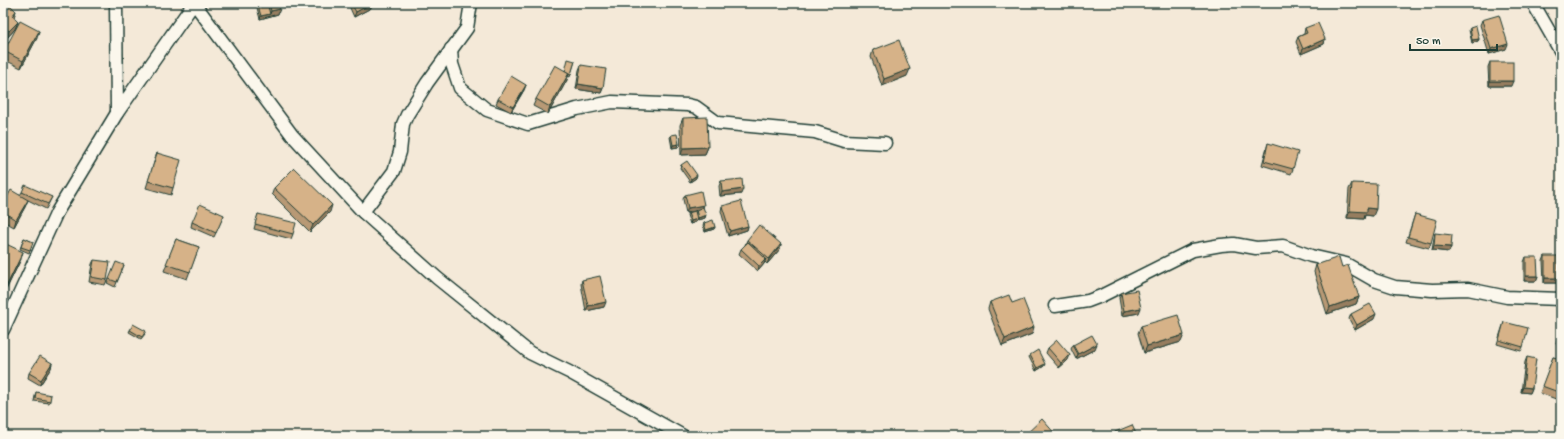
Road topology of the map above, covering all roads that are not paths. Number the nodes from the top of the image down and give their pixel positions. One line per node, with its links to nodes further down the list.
1 (116, 3): 7 (street)
2 (194, 3): 7 (street); 9 (street)
3 (471, 3): 5 (street)
4 (1533, 3): 6 (street)
5 (451, 50): 8 (street); 9 (street)
6 (1561, 52)
7 (117, 113): 12 (street)
8 (885, 143)
9 (363, 212): 13 (street)
10 (1561, 299): 11 (street)
11 (1055, 306)
12 (3, 330)
13 (683, 436)

